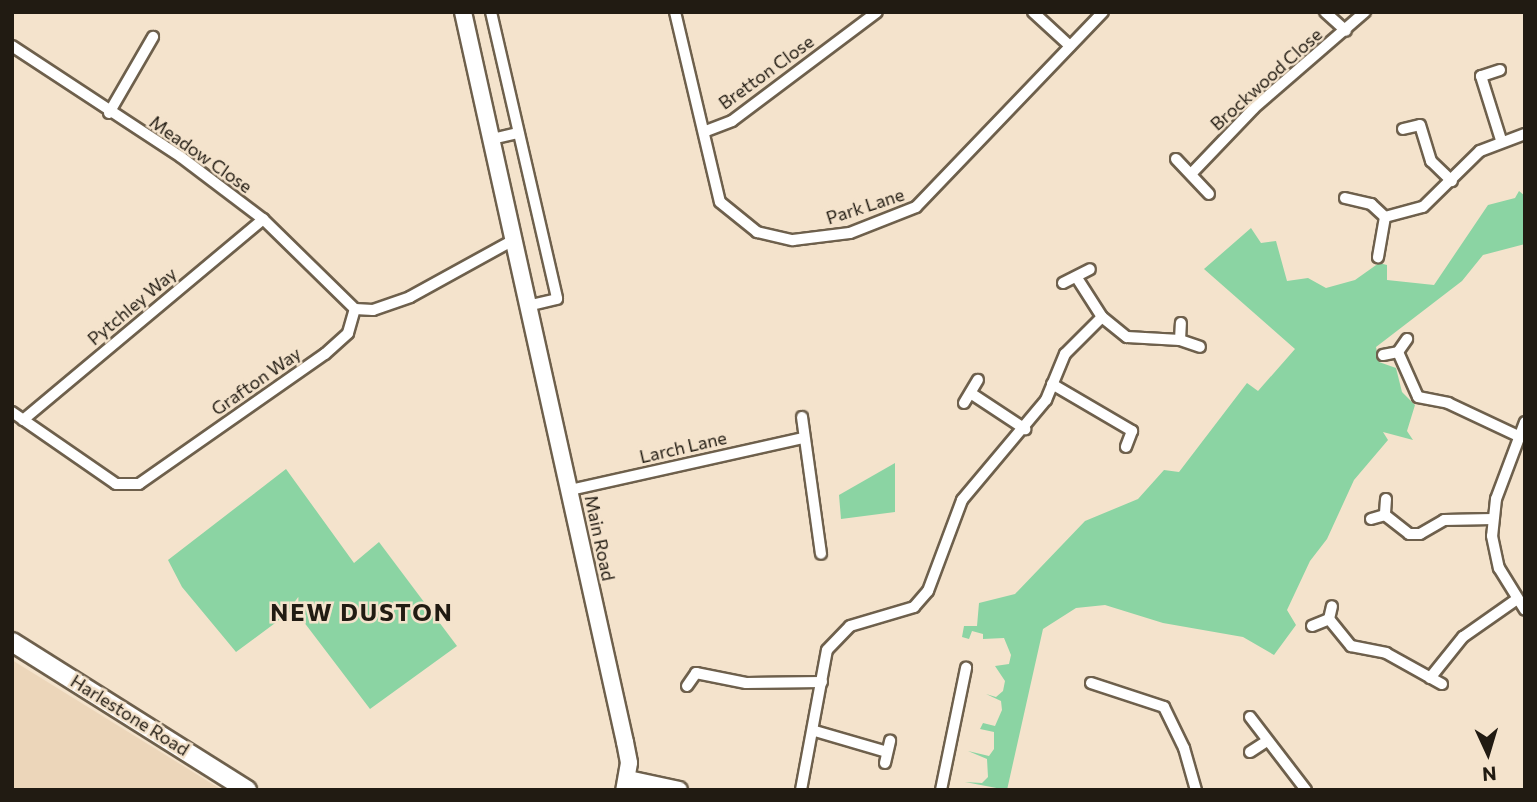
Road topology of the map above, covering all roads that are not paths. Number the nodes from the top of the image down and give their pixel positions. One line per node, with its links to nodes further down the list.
1 (463, 12): 19 (street, Main Road)
2 (491, 12): 17 (street)
3 (675, 12): 16 (street, Park Lane)
4 (877, 12): 16 (street, Bretton Close)
5 (1033, 12): 12 (street)
6 (1104, 12): 12 (street, Park Lane)
7 (1325, 12): 9 (street)
8 (1365, 12): 9 (street, Brockwood Close)
9 (1346, 31): 22 (street, Brockwood Close)
10 (153, 37): 14 (street)
11 (12, 46): 14 (street, Meadow Close)
12 (1070, 46): 16 (street, Park Lane)
13 (1500, 70): 20 (street)
14 (109, 113): 27 (street, Meadow Close)
15 (1403, 129): 23 (street)
16 (706, 131)
17 (518, 133): 19 (street); 33 (street)
18 (1525, 134): 20 (street)
19 (492, 139): 28 (street, Main Road)
20 (1501, 140): 23 (street)
21 (1176, 159): 22 (street)
22 (1191, 174): 24 (street)
23 (1452, 181): 26 (street)
24 (1209, 194)
25 (1345, 198): 26 (street)
26 (1385, 217): 29 (street)
27 (263, 219): 34 (street, Meadow Close); 46 (street, Pytchley Way)
28 (515, 239): 33 (street, Main Road); 34 (street)
29 (1378, 257)
30 (1090, 268): 31 (street)
31 (1077, 278): 32 (street); 35 (street)
32 (1063, 283)
33 (530, 306): 54 (street, Main Road)
34 (355, 309): 46 (street, Grafton Way)
35 (1102, 317): 38 (street); 43 (street)
36 (1181, 323): 38 (street)
37 (1407, 339): 40 (street)
38 (1180, 340): 39 (street)
39 (1200, 347)
40 (1398, 352): 41 (street); 51 (street)
41 (1383, 355)
42 (978, 380): 49 (street)
43 (1052, 384): 49 (street); 50 (street)
44 (12, 412): 46 (street, Grafton Way)
45 (802, 417): 52 (street)
46 (23, 420)
47 (1525, 422): 51 (street)
48 (1144, 424): 50 (street)
49 (1025, 429): 70 (street)
50 (1132, 431): 53 (street)
51 (1518, 436): 58 (street)
52 (803, 438): 54 (street, Larch Lane); 59 (street)
53 (1126, 447)
54 (570, 490): 79 (street, Main Road)
55 (1386, 499): 56 (street)
56 (1385, 515): 57 (street); 58 (street)
57 (1371, 519)
58 (1493, 519): 60 (street)
59 (821, 554)
60 (1517, 599): 62 (street); 69 (street)
61 (1332, 606): 63 (street)
62 (1525, 610)
63 (1329, 619): 64 (street); 69 (street)
64 (1312, 626)
65 (12, 642): 80 (main road, Harlestone Road)
66 (697, 659): 68 (street)
67 (966, 668): 83 (street)
68 (696, 673): 70 (street); 73 (street)
69 (1430, 678): 72 (street)
70 (822, 682): 75 (street)
71 (1091, 683): 84 (street)
72 (1442, 684)
73 (687, 686)
74 (1251, 717): 76 (street)
75 (815, 731): 78 (street); 82 (street)
76 (1267, 741): 77 (street); 85 (street)
77 (1250, 752)
78 (885, 763)
79 (626, 784): 81 (street)
80 (247, 790)
81 (679, 790)
82 (802, 790)
83 (941, 790)
84 (1196, 790)
85 (1306, 790)

